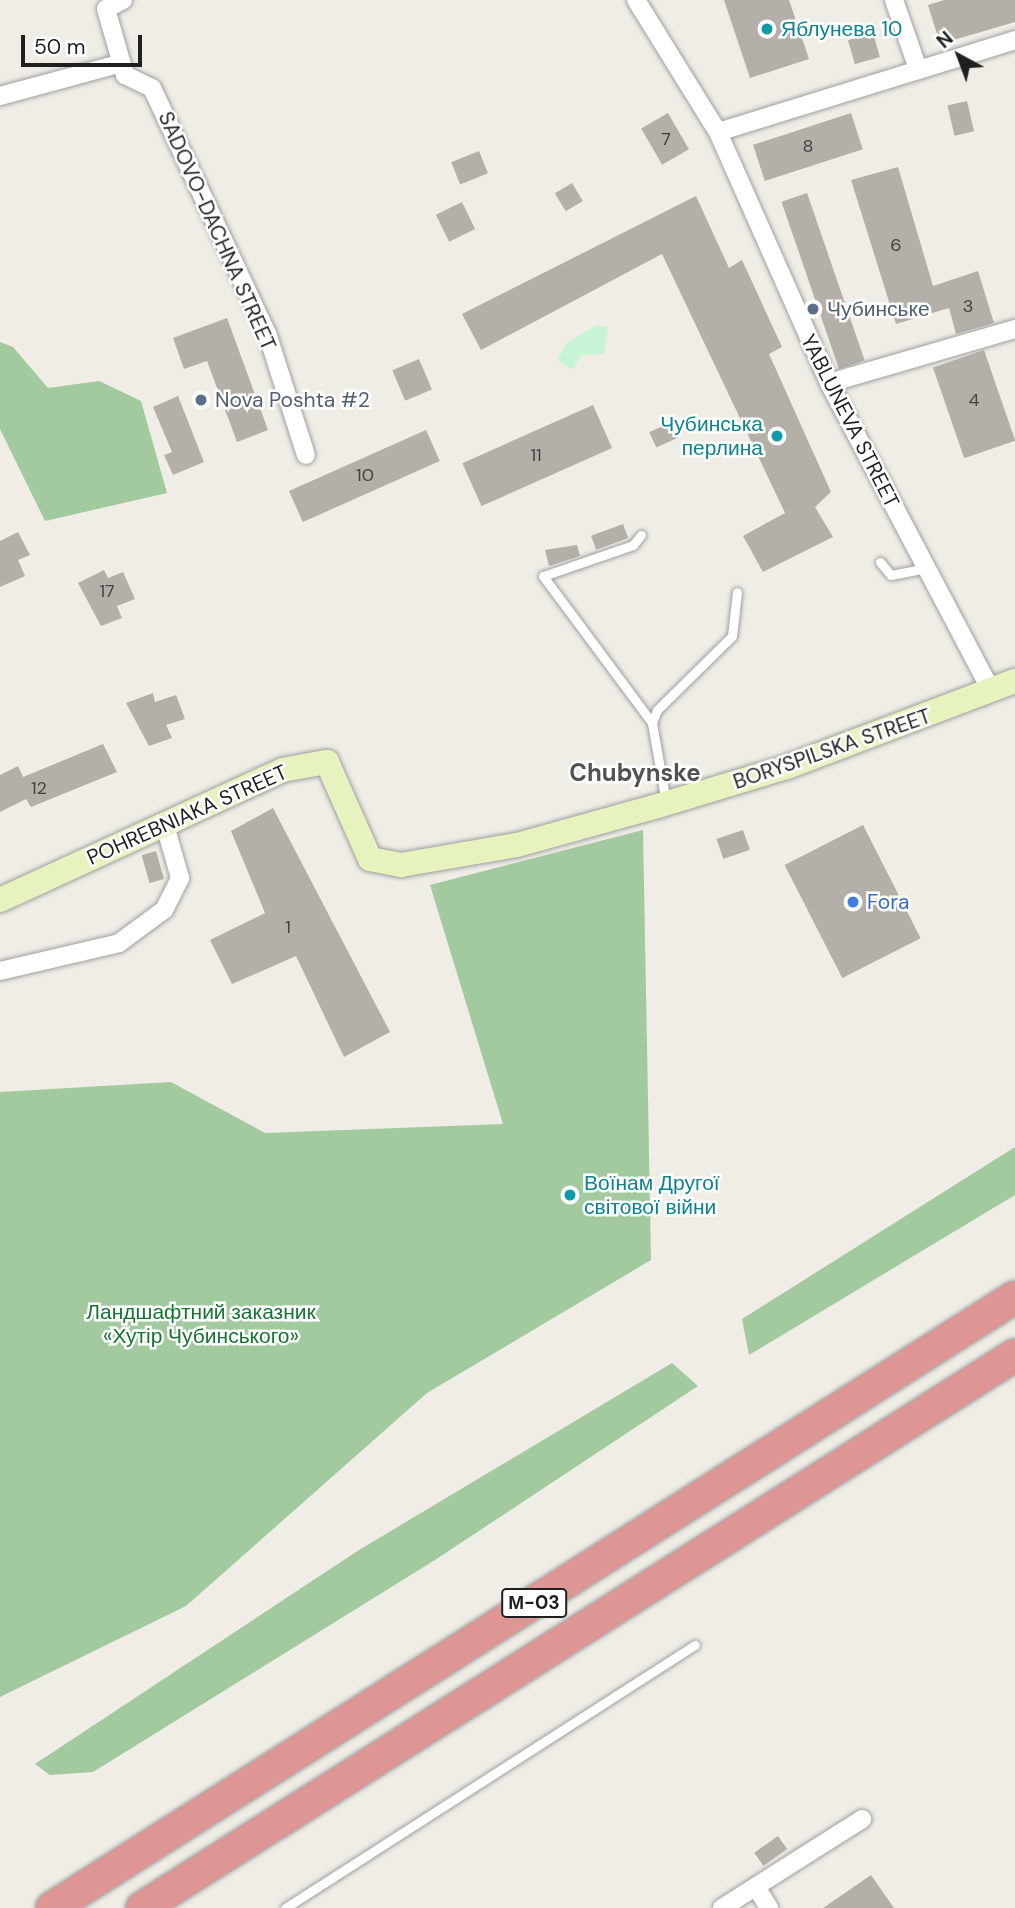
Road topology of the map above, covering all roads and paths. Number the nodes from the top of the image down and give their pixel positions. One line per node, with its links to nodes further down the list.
1 (123, 0): 5 (street)
2 (636, 0): 8 (street, YABLUNEVA STREET)
3 (894, 0): 6 (street)
4 (1015, 40): 6 (street)
5 (122, 63): 7 (street); 11 (street, SADOVO-DACHNA STREET)
6 (918, 69): 8 (street)
7 (0, 96)
8 (718, 132): 10 (street, YABLUNEVA STREET)
9 (1015, 329): 10 (street)
10 (829, 383): 14 (street, YABLUNEVA STREET)
11 (306, 455)
12 (641, 535): 18 (lane)
13 (880, 562): 14 (lane)
14 (926, 568): 17 (street, YABLUNEVA STREET)
15 (737, 592): 18 (lane)
16 (1015, 681): 17 (street, BORYSPILSKA STREET)
17 (992, 692): 19 (street, BORYSPILSKA STREET)
18 (652, 723): 19 (lane)
19 (666, 804): 21 (street, BORYSPILSKA STREET)
20 (164, 822): 21 (street, POHREBNIAKA STREET); 22 (street, POHREBNIAKA STREET); 23 (street)
21 (401, 865)
22 (0, 900)
23 (0, 971)
24 (1015, 1297): 29 (highway, М-03)
25 (1015, 1355): 30 (highway, М-03)
26 (695, 1644): 31 (lane)
27 (862, 1819): 28 (street)
28 (756, 1887): 32 (street); 33 (street)
29 (52, 1908)
30 (142, 1908)
31 (285, 1908)
32 (722, 1908)
33 (769, 1908)

